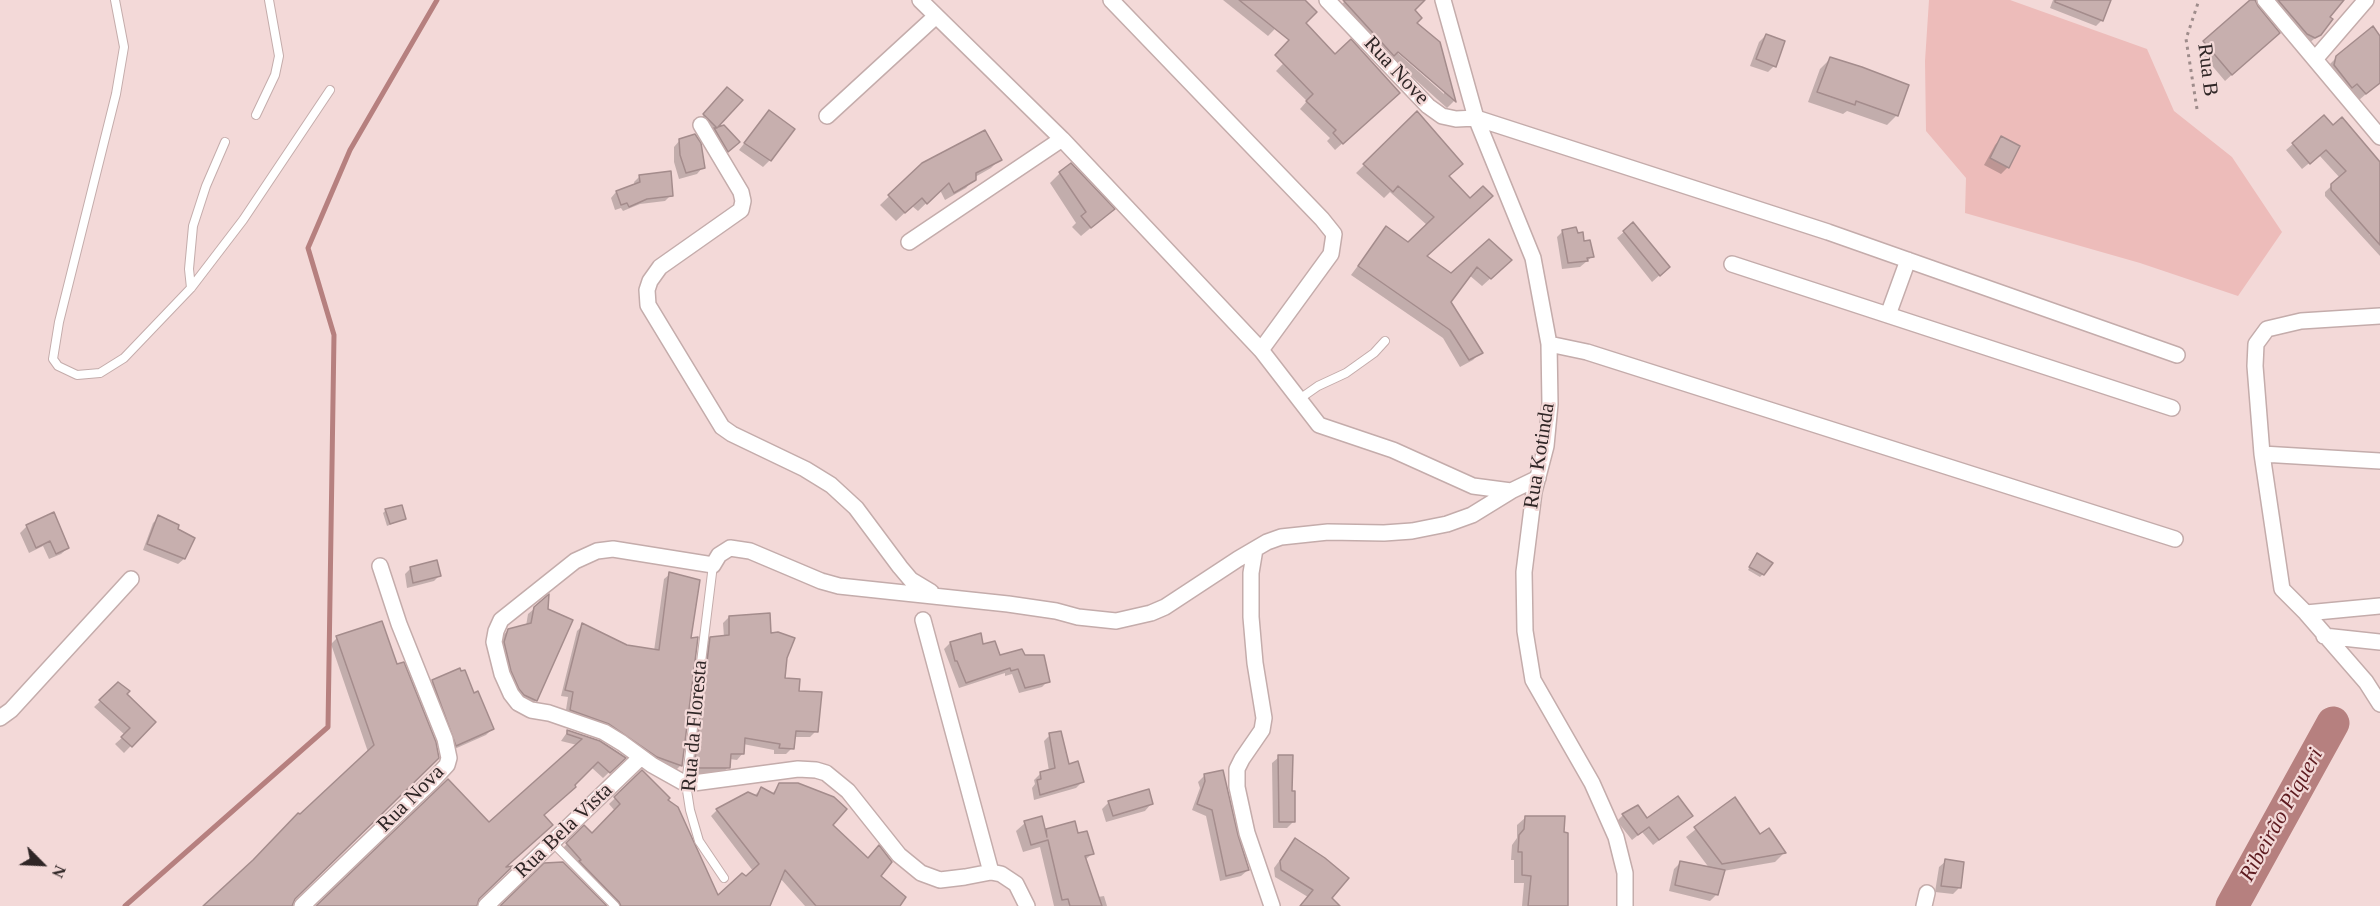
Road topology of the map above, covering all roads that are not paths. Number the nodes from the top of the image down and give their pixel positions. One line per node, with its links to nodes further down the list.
1 (115, 0): 22 (lane)
2 (269, 0): 12 (lane)
3 (920, 0): 9 (street)
4 (1112, 0): 27 (street)
5 (1327, 0): 14 (street, Rua Nove)
6 (1443, 0): 14 (street, Rua Kotinda)
7 (2265, 0): 10 (street)
8 (2366, 0): 10 (street)
9 (936, 16): 13 (street); 17 (street)
10 (2316, 58): 16 (street)
11 (330, 90): 22 (lane)
12 (256, 115)
13 (827, 116)
14 (1476, 118): 20 (street, Rua Nove); 26 (street, Rua Kotinda)
15 (701, 124): 40 (street)
16 (2380, 137)
17 (1062, 139): 19 (street); 27 (street)
18 (225, 142): 22 (lane)
19 (909, 242)
20 (1908, 260): 23 (street); 28 (street, Rua Nove)
21 (1732, 264): 23 (street)
22 (191, 288)
23 (1888, 315): 30 (street)
24 (2380, 316): 31 (street)
25 (1384, 341): 29 (lane)
26 (1549, 344): 33 (street, Rua Kotinda); 35 (street)
27 (1261, 350): 29 (street)
28 (2177, 355)
29 (1298, 400): 34 (street)
30 (2172, 408)
31 (2262, 454): 32 (street); 42 (street)
32 (2380, 461)
33 (1538, 478): 34 (street); 58 (street, Rua Kotinda)
34 (1511, 491): 36 (street)
35 (2175, 539)
36 (1255, 549): 40 (street); 57 (street)
37 (713, 565): 40 (street); 48 (street); 49 (lane, Rua da Floresta)
38 (380, 566): 53 (street, Rua Nova)
39 (131, 579): 47 (street)
40 (938, 596)
41 (2380, 606): 42 (street)
42 (2306, 613): 44 (street)
43 (923, 620): 51 (street)
44 (2324, 636): 45 (street); 46 (street)
45 (2380, 642)
46 (2380, 704)
47 (0, 718)
48 (641, 757): 49 (street); 50 (street, Rua Bela Vista)
49 (686, 784): 51 (street); 52 (lane, Rua da Floresta)
50 (553, 843): 54 (street, Rua Bela Vista); 55 (lane)
51 (991, 872): 56 (street)
52 (724, 878)
53 (302, 906)
54 (486, 906)
55 (615, 906)
56 (1027, 906)
57 (1272, 906)
58 (1625, 906)

